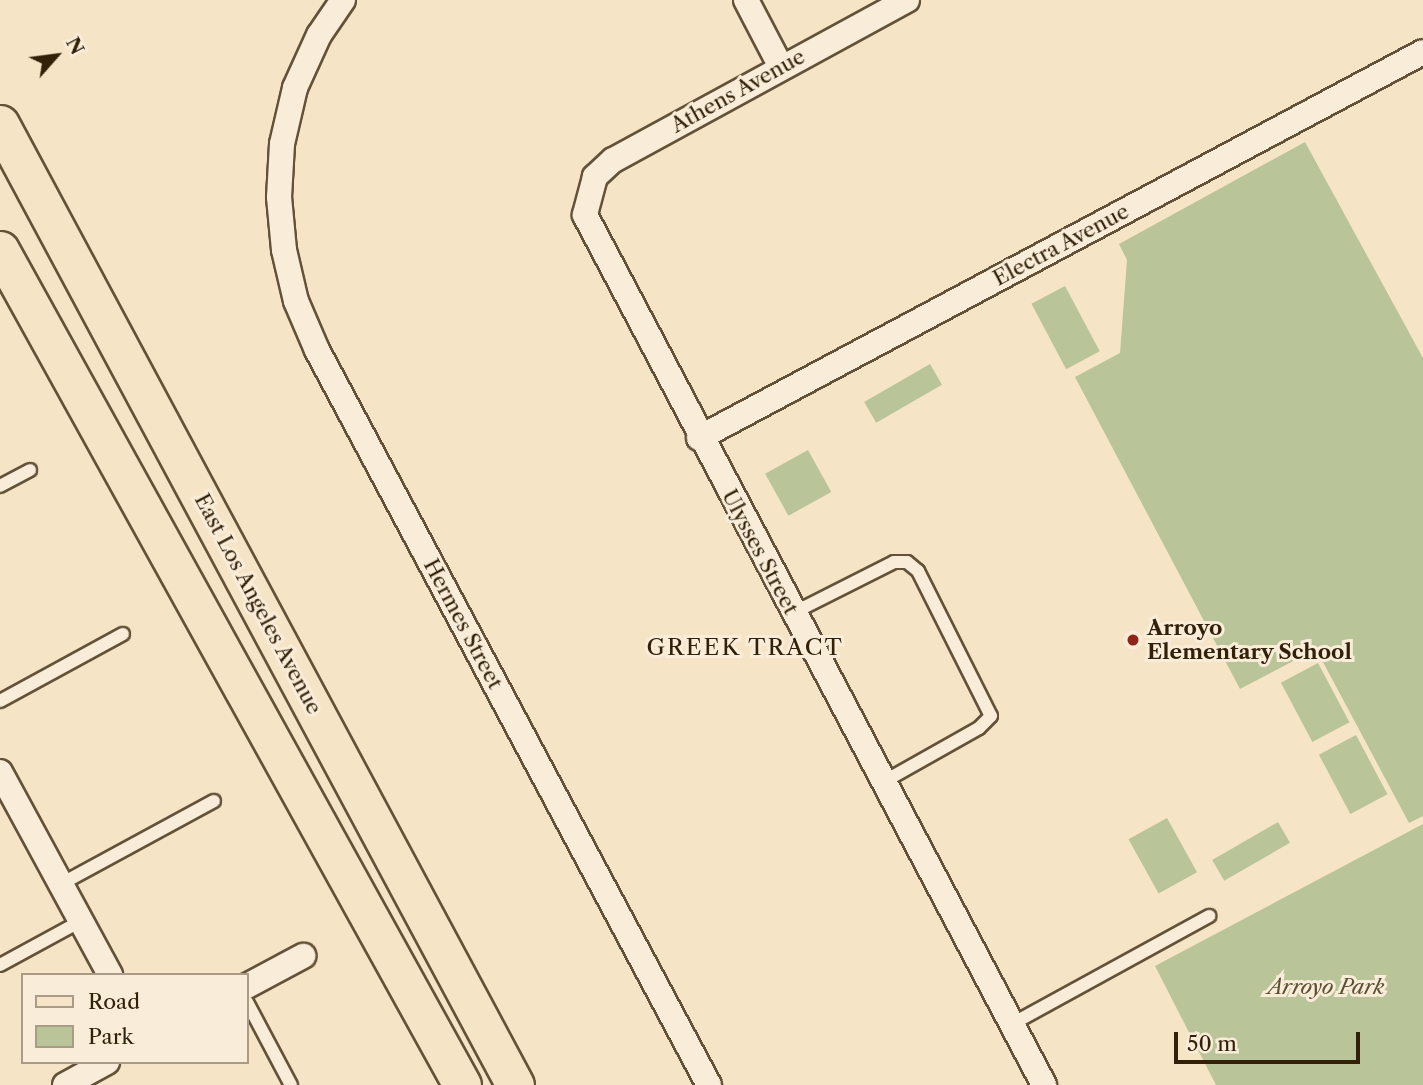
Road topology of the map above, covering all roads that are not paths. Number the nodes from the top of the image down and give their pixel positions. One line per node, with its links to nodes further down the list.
1 (343, 0): 32 (street, Hermes Street)
2 (746, 0): 5 (street)
3 (907, 0): 5 (street, Athens Avenue)
4 (1423, 52): 9 (street, Electra Avenue)
5 (782, 67): 7 (street, Athens Avenue)
6 (0, 124): 31 (main road, East Los Angeles Avenue)
7 (586, 201): 9 (street, Ulysses Street)
8 (0, 250): 30 (main road)
9 (699, 438): 12 (street, Ulysses Street)
10 (30, 470): 11 (lane)
11 (0, 486)
12 (792, 613): 16 (street, Ulysses Street); 16 (lane)
13 (123, 634): 14 (lane)
14 (0, 701)
15 (0, 772): 18 (street)
16 (883, 782): 26 (street, Ulysses Street)
17 (214, 801): 18 (lane)
18 (61, 884): 20 (street)
19 (1209, 916): 26 (lane)
20 (81, 922): 22 (lane); 23 (street)
21 (303, 956): 24 (street)
22 (0, 965)
23 (109, 973)
24 (248, 985)
25 (248, 1004): 29 (lane)
26 (1012, 1024): 33 (street, Ulysses Street)
27 (104, 1064): 28 (street)
28 (74, 1083)
29 (291, 1085)
30 (462, 1085)
31 (514, 1085)
32 (709, 1085)
33 (1044, 1085)

